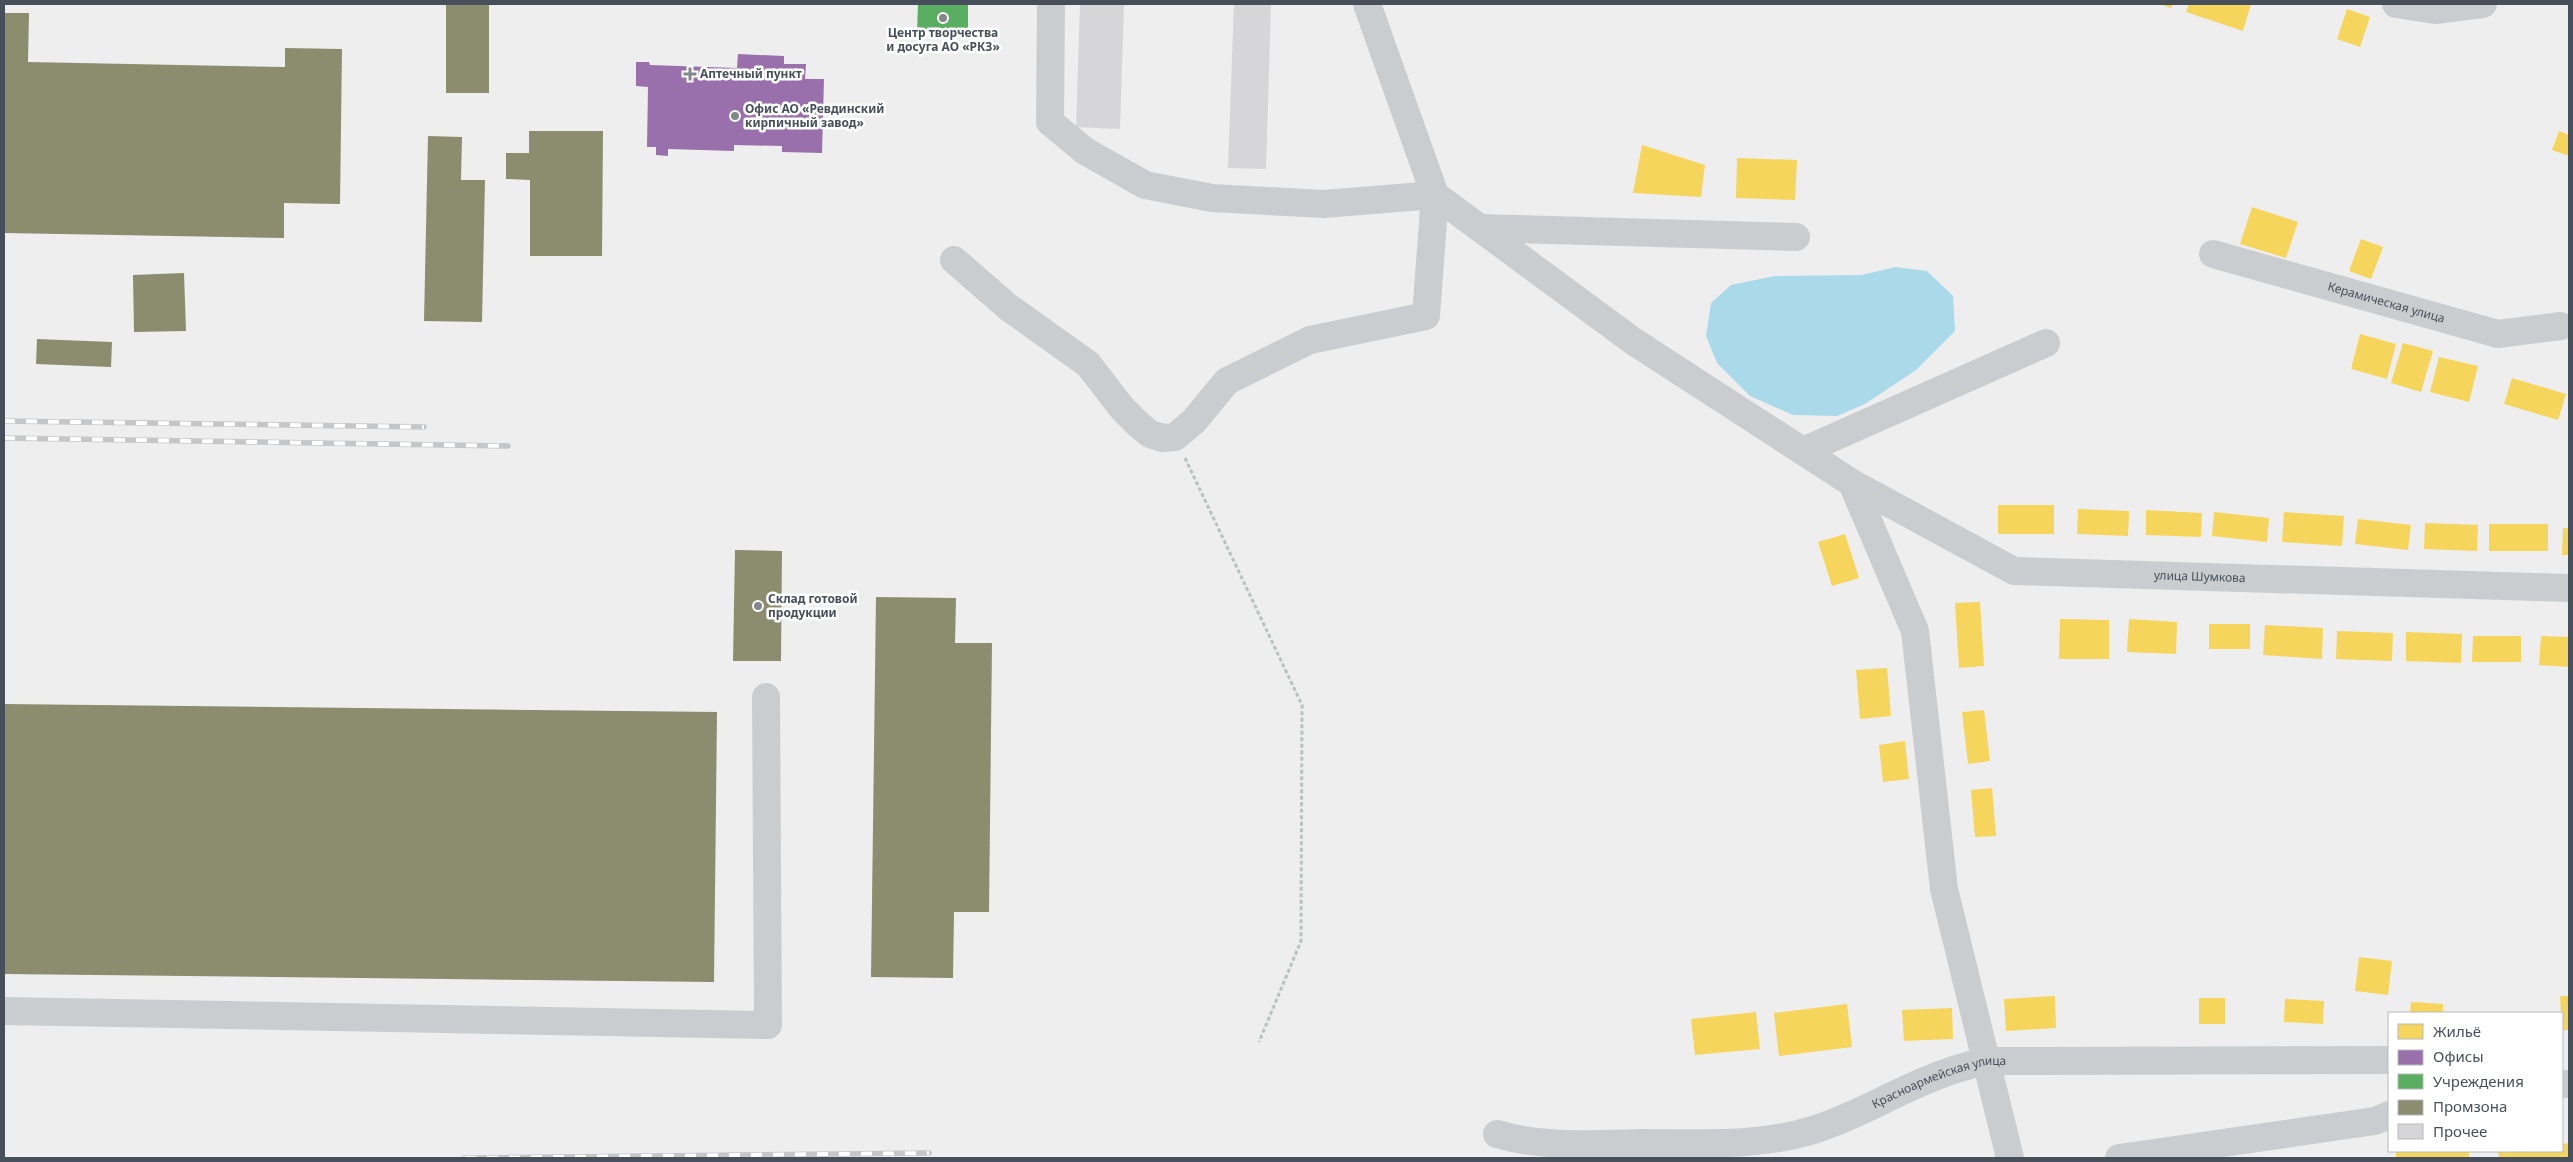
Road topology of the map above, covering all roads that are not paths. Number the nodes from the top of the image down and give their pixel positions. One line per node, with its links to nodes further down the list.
1 (1050, 4): 5 (street)
2 (1367, 4): 5 (street)
3 (2396, 4): 4 (street)
4 (2482, 4)
5 (1435, 195): 6 (street, улица Шумкова); 9 (street)
6 (1480, 228): 7 (street); 12 (street, улица Шумкова)
7 (1796, 237)
8 (2213, 254): 10 (street, Керамическая улица)
9 (954, 260)
10 (2566, 323)
11 (2046, 343): 12 (street)
12 (1803, 451): 13 (street, улица Шумкова)
13 (1852, 483): 14 (street, улица Шумкова); 18 (street)
14 (2569, 588)
15 (766, 697): 16 (street)
16 (4, 1011)
17 (2388, 1060): 18 (street, Красноармейская улица)
18 (1984, 1061): 20 (street, Красноармейская улица); 21 (street)
19 (2388, 1115): 22 (street)
20 (1497, 1134)
21 (2010, 1158)
22 (2119, 1158)

